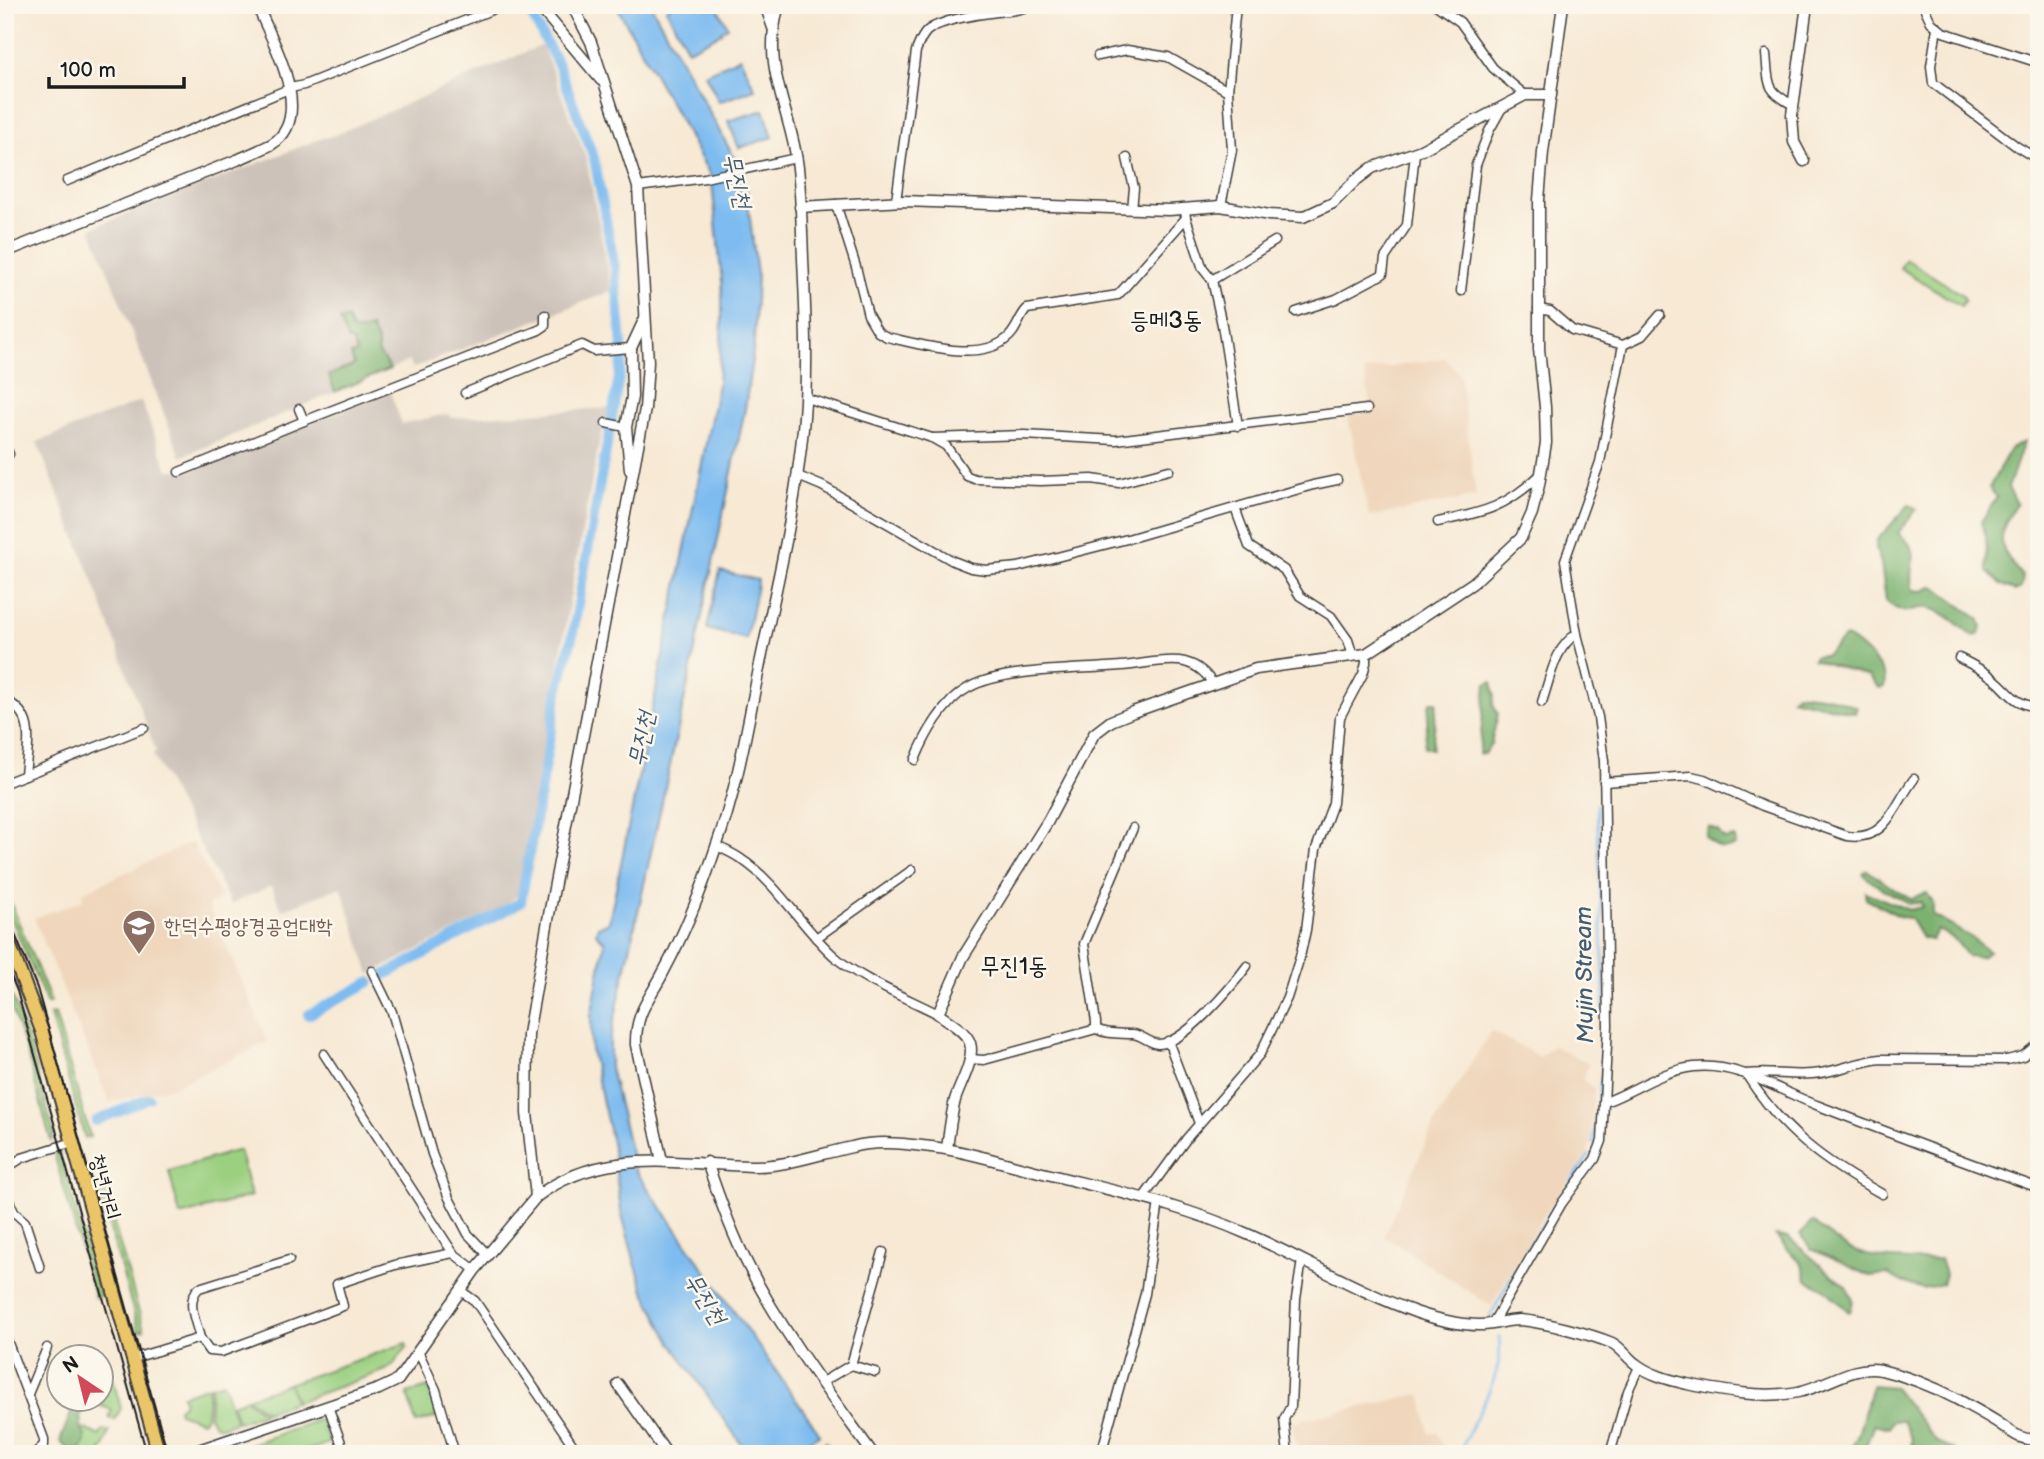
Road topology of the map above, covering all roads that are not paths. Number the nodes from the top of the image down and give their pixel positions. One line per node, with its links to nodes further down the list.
1 (257, 5): 19 (street)
2 (504, 5): 19 (street)
3 (538, 5): 18 (street)
4 (572, 5): 18 (street)
5 (764, 5): 13 (street)
6 (779, 5): 13 (street)
7 (1030, 5): 32 (street)
8 (1236, 5): 20 (street)
9 (1436, 5): 21 (street)
10 (1563, 5): 22 (street)
11 (1807, 5): 23 (street)
12 (1923, 5): 14 (street)
13 (772, 28): 26 (street)
14 (1937, 28): 17 (street); 28 (street)
15 (1766, 54): 23 (street)
16 (1098, 56): 20 (street)
17 (2039, 63)
18 (603, 83): 31 (street)
19 (291, 88): 30 (street); 39 (street)
20 (1228, 91): 34 (street)
21 (1525, 95): 22 (street); 24 (street)
22 (1551, 95): 42 (street)
23 (1794, 105): 29 (street)
24 (1503, 106): 25 (street); 41 (street)
25 (1415, 153): 34 (street); 43 (street)
26 (796, 158): 31 (street); 35 (street)
27 (1126, 158): 36 (street)
28 (2039, 160)
29 (1804, 161)
30 (67, 181)
31 (638, 187): 44 (street)
32 (896, 201): 33 (street); 36 (street)
33 (836, 204): 35 (street); 37 (street)
34 (1221, 206): 37 (street)
35 (800, 207): 50 (street)
36 (1132, 209): 37 (street)
37 (1185, 214): 40 (street)
38 (1275, 241): 40 (street)
39 (5, 252)
40 (1212, 280): 56 (street)
41 (1461, 291)
42 (1538, 309): 47 (street); 60 (street)
43 (1296, 312)
44 (646, 314): 48 (street); 62 (street)
45 (545, 315): 53 (street)
46 (1660, 315): 47 (street)
47 (1623, 345): 66 (street)
48 (629, 348): 49 (street); 55 (street)
49 (465, 393)
50 (806, 398): 57 (street); 61 (street)
51 (299, 409): 53 (street)
52 (1367, 409): 56 (street)
53 (304, 421): 59 (street)
54 (606, 423): 55 (street)
55 (623, 426): 62 (street)
56 (1238, 426): 57 (street)
57 (932, 438): 58 (street)
58 (1170, 470)
59 (180, 472)
60 (1541, 474): 65 (street); 67 (street)
61 (798, 476): 64 (street); 81 (street)
62 (631, 480): 104 (street)
63 (1337, 480): 64 (street)
64 (1235, 508): 68 (street)
65 (1438, 522)
66 (1577, 634): 72 (street); 78 (street)
67 (1366, 654): 68 (street); 95 (street)
68 (1353, 656): 70 (street)
69 (1959, 658): 73 (street)
70 (1213, 684): 75 (street); 87 (street)
71 (5, 700): 76 (street)
72 (1542, 702)
73 (2039, 708)
74 (144, 728): 76 (street)
75 (915, 760)
76 (25, 775): 79 (street)
77 (1914, 779): 78 (street)
78 (1604, 782): 94 (street)
79 (5, 783)
80 (1133, 828): 88 (street)
81 (717, 846): 84 (street); 98 (street)
82 (912, 870): 84 (street)
83 (5, 933): 96 (main road, 청년거리)
84 (816, 939): 87 (street)
85 (1247, 966): 89 (street)
86 (372, 971): 109 (street)
87 (938, 1013): 92 (street)
88 (1096, 1029): 89 (street); 92 (street)
89 (1168, 1041): 95 (street)
90 (2039, 1043): 93 (street)
91 (324, 1054): 108 (street)
92 (969, 1059): 97 (street)
93 (1746, 1074): 94 (street); 101 (street); 103 (street)
94 (1605, 1102): 115 (street)
95 (1199, 1124): 105 (street)
96 (74, 1142): 100 (street); 120 (main road, 청년거리)
97 (947, 1149): 99 (street); 105 (street)
98 (662, 1161): 99 (street); 104 (street)
99 (707, 1162): 124 (street)
100 (5, 1169)
101 (2039, 1188)
102 (5, 1192): 112 (street)
103 (1882, 1194)
104 (536, 1197): 109 (street)
105 (1143, 1198): 106 (street)
106 (1159, 1202): 111 (street); 137 (street)
107 (883, 1252): 121 (street)
108 (453, 1253): 113 (street); 117 (street)
109 (488, 1255): 113 (street)
110 (289, 1260): 117 (street)
111 (1302, 1260): 115 (street); 138 (street)
112 (40, 1268)
113 (475, 1269): 114 (street)
114 (461, 1291): 119 (street); 134 (street)
115 (1492, 1324): 122 (street)
116 (5, 1335): 126 (street)
117 (200, 1338): 120 (street)
118 (46, 1350): 126 (street)
119 (418, 1351): 127 (street); 133 (street)
120 (131, 1359): 130 (main road, 청년거리)
121 (851, 1365): 123 (street); 124 (street)
122 (1639, 1367): 128 (street); 139 (street)
123 (875, 1372)
124 (822, 1382): 136 (street)
125 (618, 1384): 135 (street)
126 (28, 1394): 129 (street)
127 (328, 1406): 131 (street); 132 (street)
128 (2039, 1439)
129 (34, 1454)
130 (159, 1454)
131 (187, 1454)
132 (345, 1454)
133 (455, 1454)
134 (579, 1454)
135 (667, 1454)
136 (873, 1454)
137 (1101, 1454)
138 (1288, 1454)
139 (1609, 1454)

